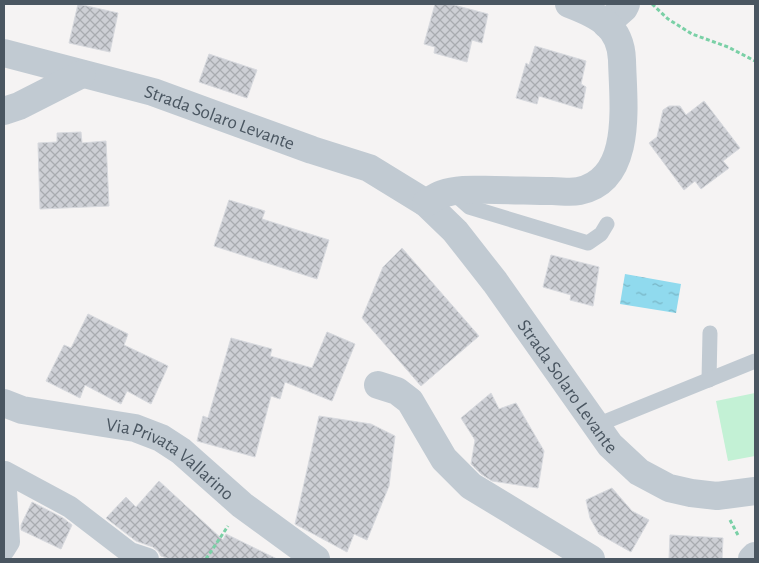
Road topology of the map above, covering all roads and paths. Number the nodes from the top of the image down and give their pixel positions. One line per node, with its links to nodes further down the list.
1 (569, 4): 4 (street)
2 (626, 4): 4 (street)
3 (651, 4): 6 (path)
4 (606, 24): 9 (street)
5 (4, 53): 7 (street, Strada Solaro Levante)
6 (755, 61)
7 (82, 74): 8 (street); 10 (street, Strada Solaro Levante)
8 (4, 111)
9 (456, 191): 10 (street); 11 (lane)
10 (426, 203): 17 (street, Strada Solaro Levante)
11 (607, 224)
12 (710, 333): 14 (lane)
13 (755, 361): 14 (lane)
14 (709, 380): 17 (lane)
15 (378, 385): 26 (street)
16 (4, 403): 20 (street, Via Privata Vallarino)
17 (597, 425): 19 (street, Strada Solaro Levante)
18 (755, 491): 19 (street, Strada Solaro Levante)
19 (717, 496): 22 (path)
20 (242, 505): 24 (path); 25 (street, Via Privata Vallarino)
21 (4, 550): 23 (street)
22 (750, 553)
23 (148, 559)
24 (206, 559)
25 (316, 559)
26 (591, 559)

